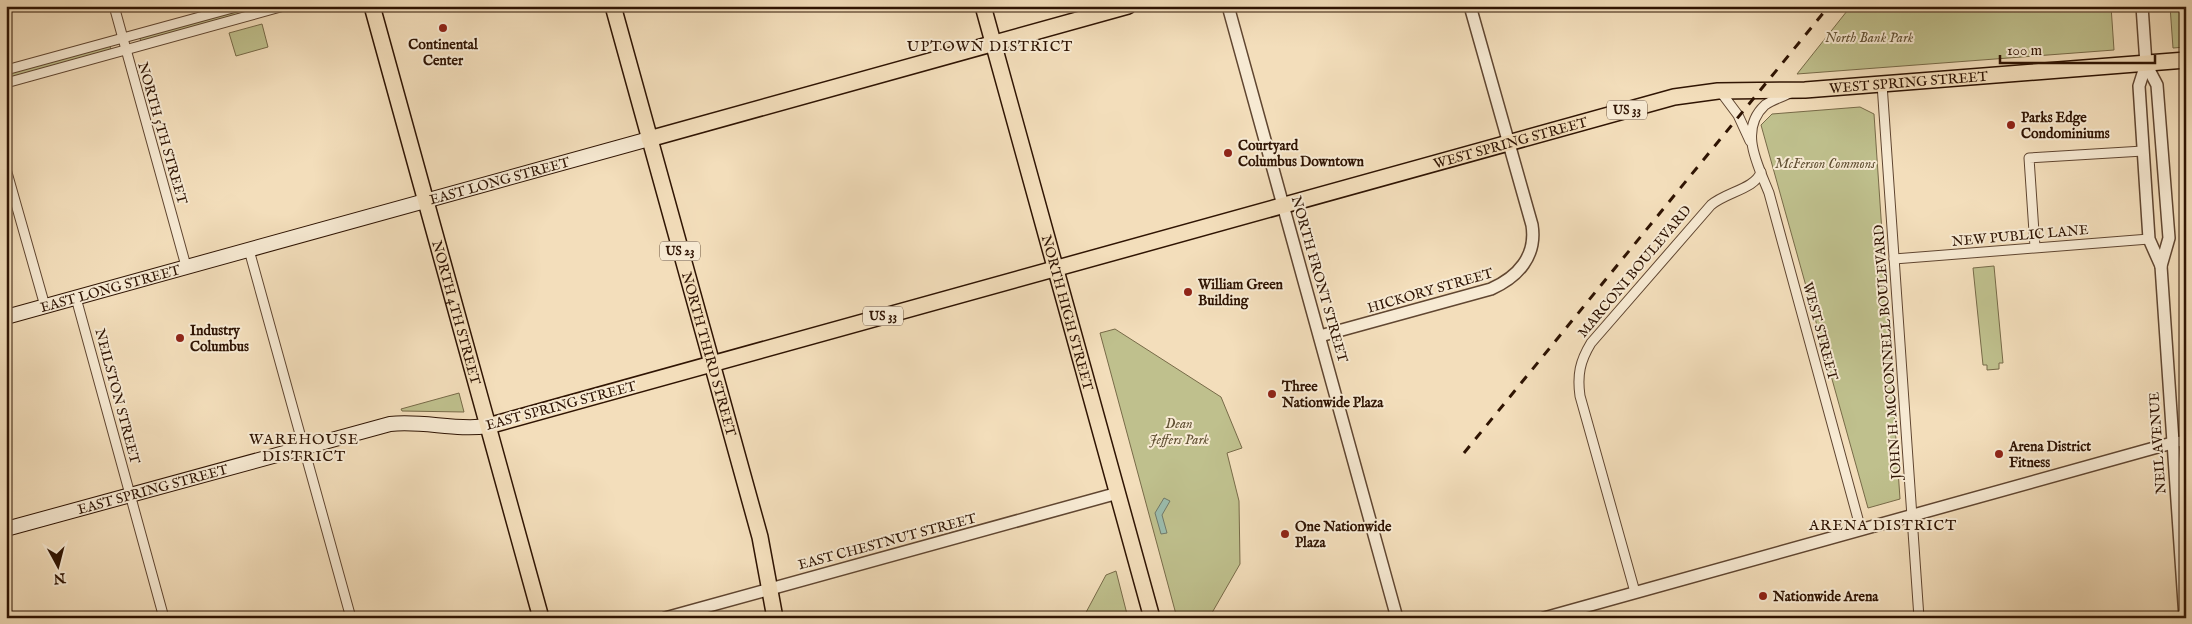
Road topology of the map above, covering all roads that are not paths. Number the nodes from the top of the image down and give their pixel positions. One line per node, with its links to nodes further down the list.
1 (114, 6): 11 (street, NORTH 5TH STREET)
2 (240, 6): 11 (street)
3 (284, 6): 13 (street)
4 (372, 6): 27 (main road, NORTH 4TH STREET)
5 (613, 6): 21 (main road, NORTH THIRD STREET / US 23)
6 (983, 6): 12 (main road, NORTH HIGH STREET)
7 (1128, 6): 12 (main road, EAST LONG STREET)
8 (1228, 6): 28 (street, NORTH FRONT STREET)
9 (1470, 6): 23 (street)
10 (2142, 6): 15 (street, NEIL AVENUE)
11 (123, 38): 13 (street, NORTH 5TH STREET); 16 (street)
12 (993, 43): 21 (main road, EAST LONG STREET); 35 (main road, NORTH HIGH STREET)
13 (126, 50): 17 (street); 33 (street, NORTH 5TH STREET)
14 (2186, 60): 15 (main road, WEST SPRING STREET / US 33)
15 (2146, 64): 18 (main road, WEST SPRING STREET / US 33); 24 (street, NEIL AVENUE); 34 (street, NEIL AVENUE)
16 (6, 70)
17 (6, 83)
18 (1882, 84): 19 (main road, WEST SPRING STREET / US 33); 32 (street, JOHN H. MCCONNELL BOULEVARD)
19 (1797, 90): 20 (main road, WEST SPRING STREET / US 33); 22 (street)
20 (1720, 91): 22 (street, WEST STREET); 23 (main road, WEST SPRING STREET / US 33)
21 (649, 139): 27 (main road, EAST LONG STREET); 40 (main road, NORTH THIRD STREET / US 23)
22 (1750, 141): 26 (street, WEST STREET)
23 (1508, 143): 28 (main road, WEST SPRING STREET / US 33); 39 (street, HICKORY STREET)
24 (2143, 151): 29 (street, NEIL AVENUE); 30 (street)
25 (6, 169): 37 (street)
26 (1761, 172): 49 (street, WEST STREET); 51 (street, MARCONI BOULEVARD)
27 (425, 200): 31 (main road, EAST LONG STREET); 41 (main road, NORTH 4TH STREET)
28 (1283, 206): 35 (main road, WEST SPRING STREET / US 33); 39 (street, NORTH FRONT STREET)
29 (2149, 239): 30 (street, NEW PUBLIC LANE); 34 (street)
30 (2035, 247): 32 (street, NEW PUBLIC LANE)
31 (249, 250): 33 (main road, EAST LONG STREET); 44 (street)
32 (1894, 259): 47 (street, JOHN H. MCCONNELL BOULEVARD)
33 (186, 266): 36 (main road, EAST LONG STREET)
34 (2161, 266): 43 (street, NEIL AVENUE)
35 (1056, 268): 40 (main road, EAST SPRING STREET / US 33); 45 (main road, NORTH HIGH STREET)
36 (76, 298): 37 (main road, EAST LONG STREET); 46 (street, NEILSTON STREET)
37 (44, 306): 38 (main road, EAST LONG STREET)
38 (6, 317)
39 (1320, 336): 58 (street, NORTH FRONT STREET)
40 (711, 364): 41 (main road, EAST SPRING STREET / US 33); 50 (main road, NORTH THIRD STREET / US 23)
41 (488, 426): 44 (main road, EAST SPRING STREET); 54 (main road, NORTH 4TH STREET)
42 (2186, 440): 43 (street)
43 (2172, 443): 47 (street); 61 (street, NEIL AVENUE)
44 (304, 447): 46 (main road, EAST SPRING STREET); 53 (street)
45 (1118, 493): 50 (street, EAST CHESTNUT STREET); 57 (main road, NORTH HIGH STREET)
46 (131, 495): 48 (main road, EAST SPRING STREET); 52 (street, NEILSTON STREET)
47 (1912, 516): 49 (street); 60 (street, JOHN H. MCCONNELL BOULEVARD)
48 (6, 529)
49 (1861, 530): 51 (street)
50 (771, 589): 55 (street, EAST CHESTNUT STREET); 56 (main road, NORTH THIRD STREET / US 23)
51 (1635, 592): 59 (street)
52 (164, 618)
53 (351, 618)
54 (541, 618)
55 (665, 618)
56 (775, 618)
57 (1152, 618)
58 (1398, 618)
59 (1544, 618)
60 (1919, 618)
61 (2184, 618)

